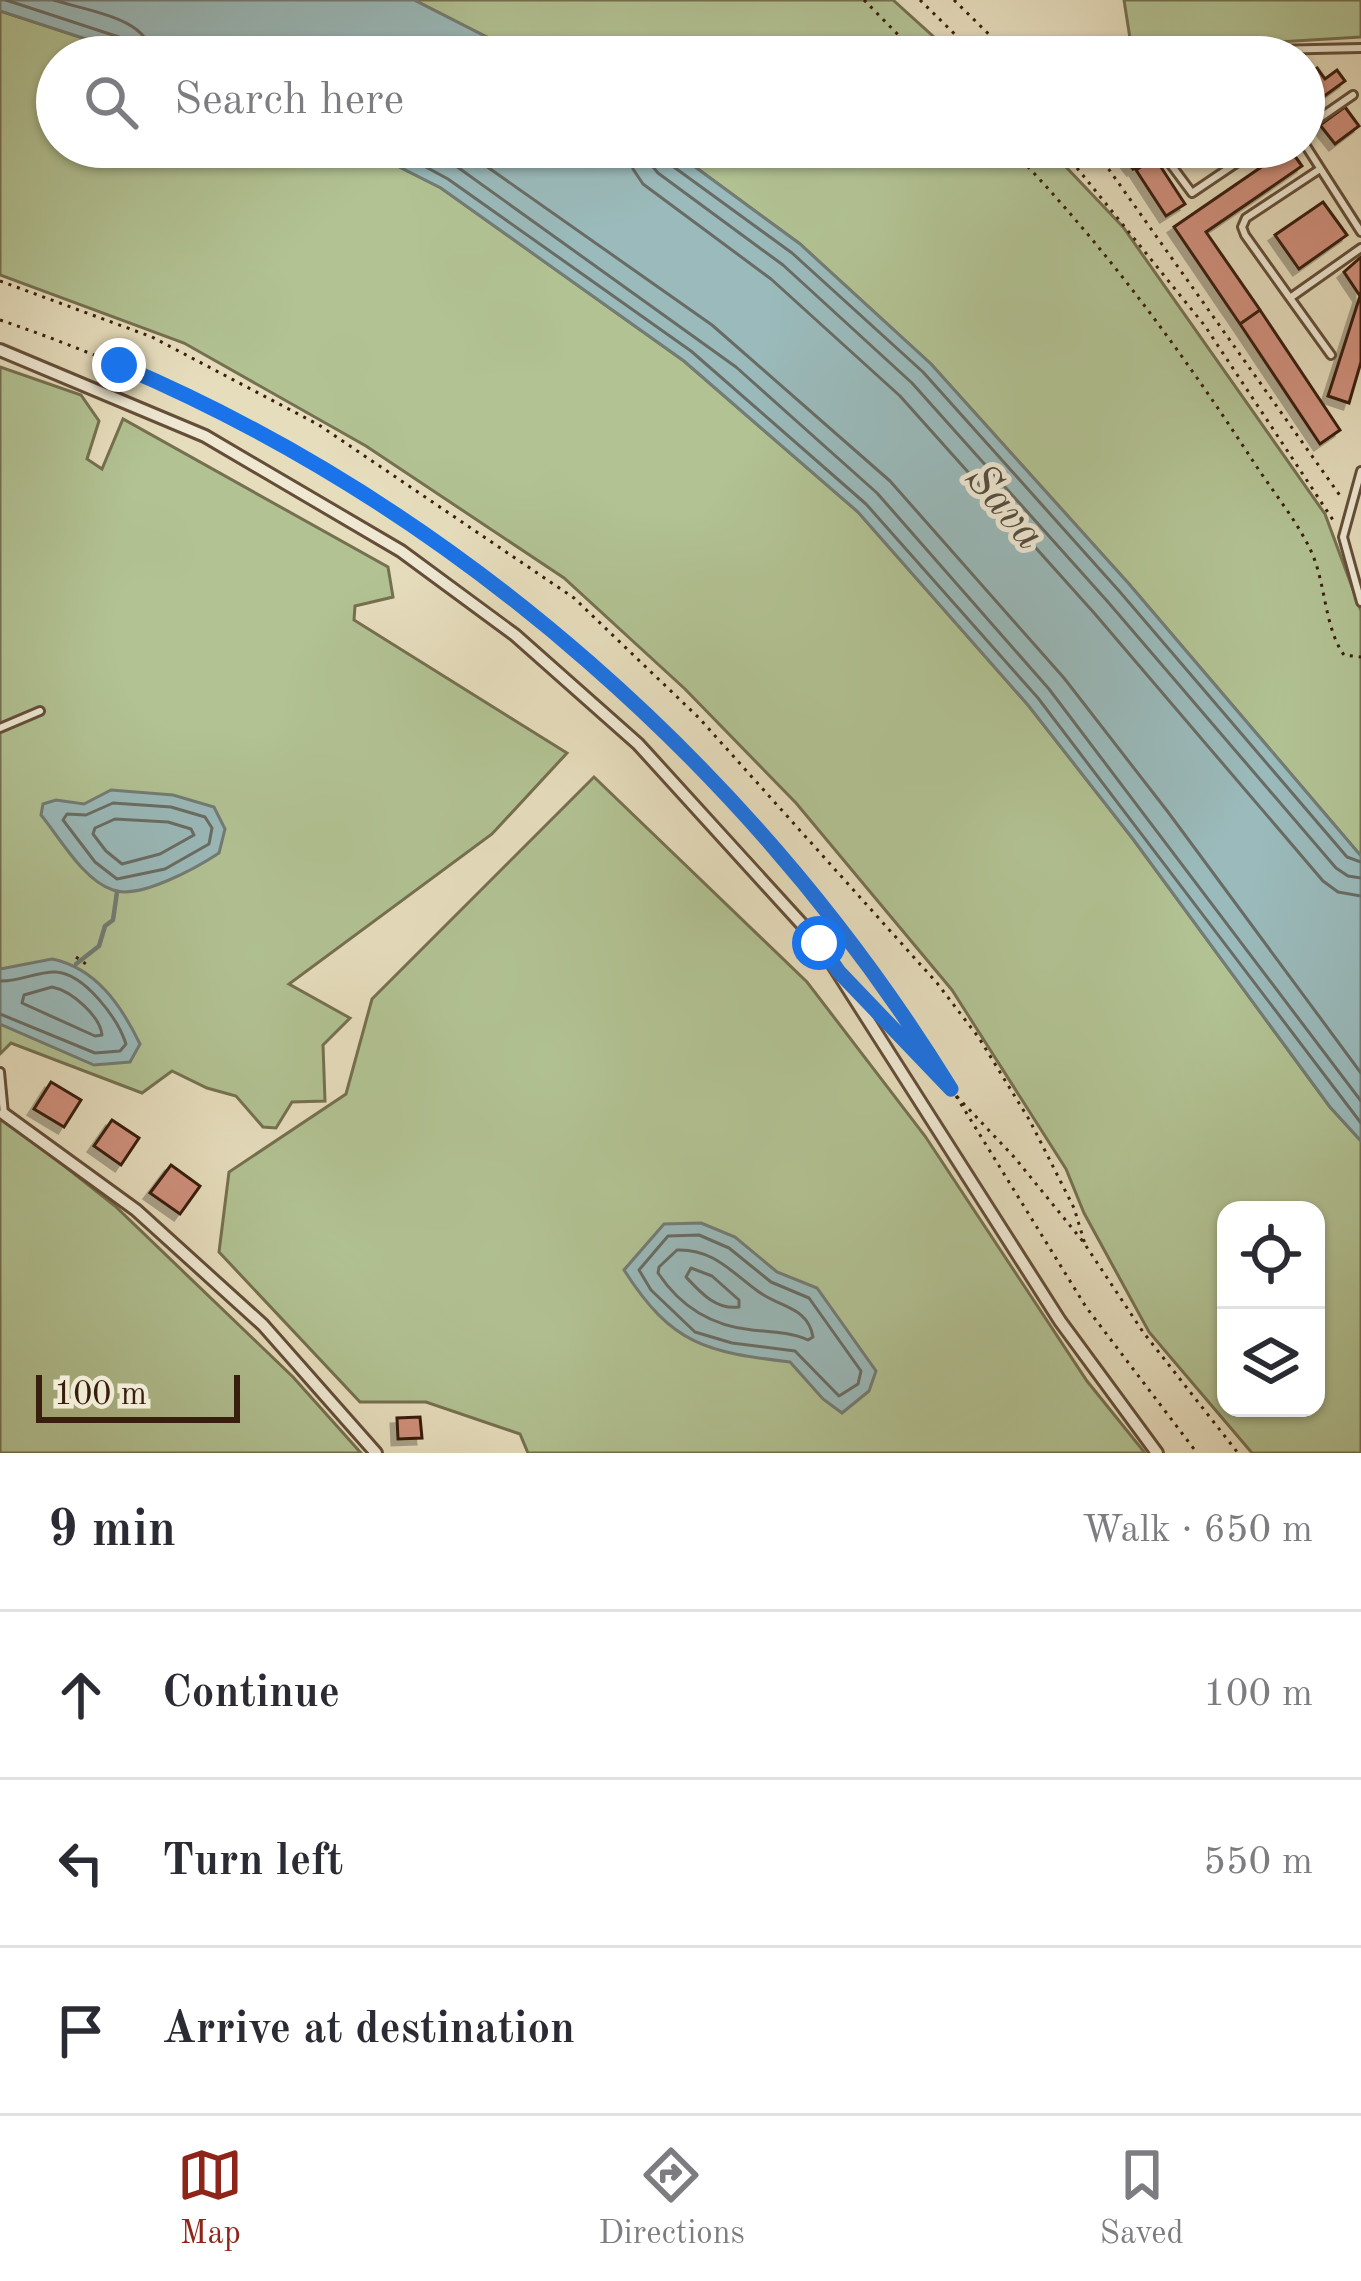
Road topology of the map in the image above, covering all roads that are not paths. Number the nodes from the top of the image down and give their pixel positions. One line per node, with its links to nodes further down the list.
1 (1361, 48): 2 (lane)
2 (1325, 50)
3 (1352, 95): 4 (lane)
4 (1325, 114)
5 (1173, 168): 6 (lane)
6 (1230, 168)
7 (1320, 169): 8 (lane); 10 (lane)
8 (1361, 232)
9 (1361, 248): 10 (lane)
10 (1290, 298): 12 (lane)
11 (0, 350): 20 (street)
12 (1331, 355)
13 (1361, 471): 14 (lane)
14 (1361, 602)
15 (40, 711): 16 (lane)
16 (0, 728)
17 (0, 1072): 18 (lane)
18 (4, 1114): 19 (street)
19 (376, 1453)
20 (1157, 1453)

